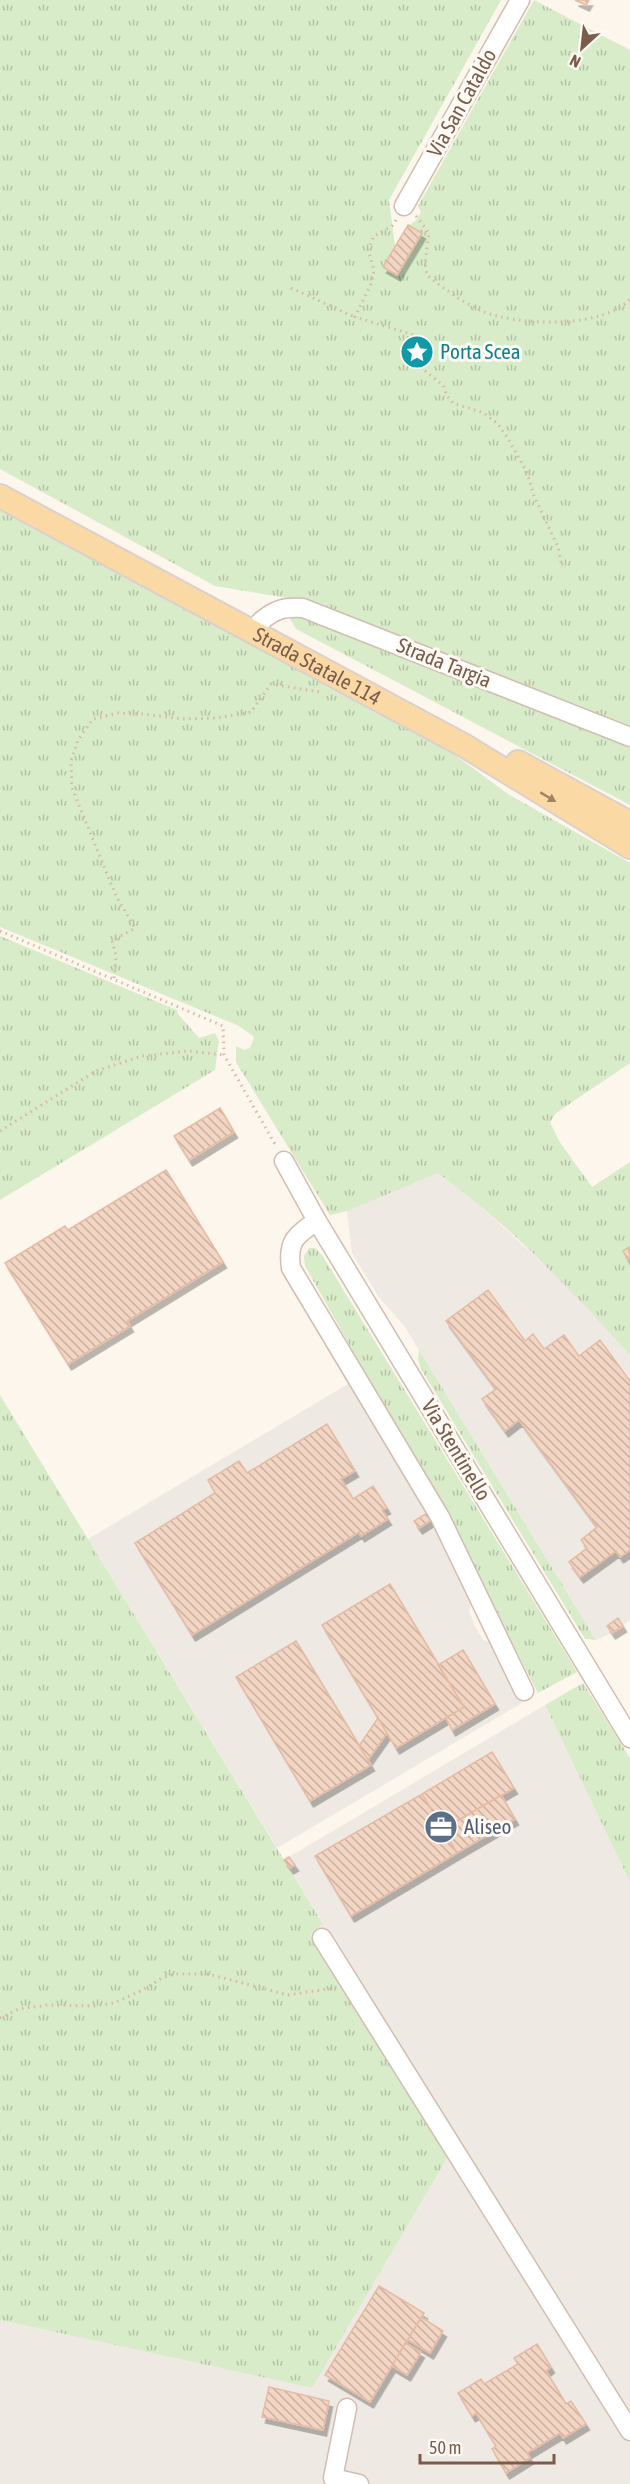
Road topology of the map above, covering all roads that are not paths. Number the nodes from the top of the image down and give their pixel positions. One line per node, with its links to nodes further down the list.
1 (520, 0): 2 (street, Via San Cataldo)
2 (404, 206)
3 (0, 479): 5 (main road, Strada Statale 114)
4 (0, 496): 8 (main road, Strada Statale 114, one-way to 8)
5 (260, 622): 6 (street, Strada Targia); 7 (main road, Strada Statale 114)
6 (630, 737)
7 (630, 823)
8 (630, 847)
9 (284, 1161): 10 (street, Via Stentinello)
10 (317, 1221): 11 (street, Via Stentinello); 12 (street)
11 (586, 1667): 13 (street); 14 (street, Via Stentinello)
12 (524, 1691)
13 (630, 1719)
14 (630, 1738)
15 (322, 1938): 17 (street)
16 (347, 2408): 18 (street)
17 (630, 2431)
18 (359, 2484)

